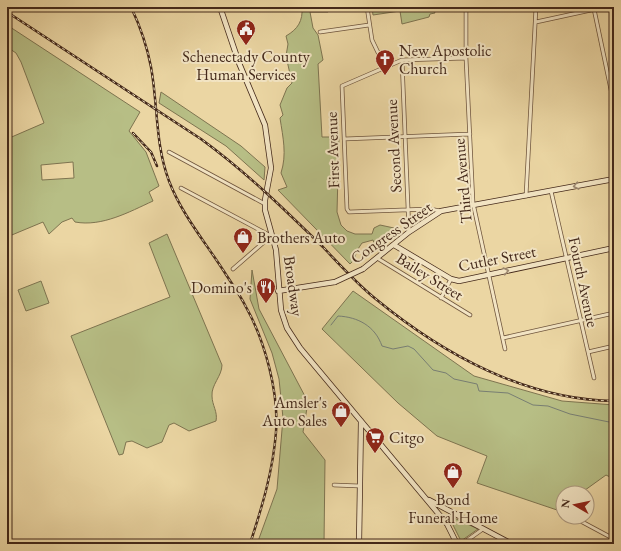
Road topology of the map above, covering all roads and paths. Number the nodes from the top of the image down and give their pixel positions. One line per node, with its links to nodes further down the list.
1 (220, 7): 23 (street, Broadway)
2 (367, 7): 8 (street)
3 (466, 7): 10 (street, Third Avenue)
4 (536, 7): 7 (street)
5 (605, 7): 6 (street)
6 (594, 10): 7 (street); 13 (street)
7 (536, 22): 22 (street)
8 (369, 25): 9 (street); 12 (street)
9 (320, 32)
10 (466, 58): 11 (street); 15 (street, Third Avenue)
11 (402, 60): 12 (street); 16 (street, Second Avenue)
12 (385, 67): 17 (street, First Avenue)
13 (612, 86): 14 (street)
14 (614, 104)
15 (470, 134): 16 (street); 24 (street, Third Avenue)
16 (405, 136): 17 (street); 25 (street, Second Avenue)
17 (344, 139): 25 (street, First Avenue)
18 (169, 152): 23 (street)
19 (614, 179): 21 (street, Congress Street, one-way to 21)
20 (182, 188): 28 (street)
21 (551, 191): 22 (street, Congress Street); 32 (street, Fourth Avenue)
22 (526, 196): 24 (street, Congress Street)
23 (265, 204): 28 (street, Broadway)
24 (474, 206): 26 (street, Congress Street); 34 (street, Third Avenue)
25 (408, 209): 26 (street); 27 (street, Second Avenue)
26 (441, 211): 27 (street, Congress Street)
27 (409, 232): 29 (street, Congress Street)
28 (271, 236): 33 (street); 36 (street, Broadway)
29 (394, 245): 31 (street, Congress Street); 35 (street, Cutler Street)
30 (614, 248): 32 (street, Cutler Street)
31 (377, 258): 36 (street, Congress Street, bridge); 37 (street, Bailey Street)
32 (567, 258): 34 (street, Cutler Street, one-way to 32); 40 (street, Fourth Avenue)
33 (233, 269)
34 (488, 275): 35 (street, Cutler Street); 41 (street, Third Avenue)
35 (452, 279): 37 (street)
36 (278, 291): 46 (street, Broadway)
37 (441, 298): 39 (street, Bailey Street)
38 (614, 313): 40 (street)
39 (470, 315)
40 (580, 321): 41 (street); 44 (street, Fourth Avenue)
41 (503, 338): 43 (street, Third Avenue)
42 (614, 346): 44 (street)
43 (505, 349)
44 (588, 352): 45 (street, Fourth Avenue)
45 (594, 378)
46 (360, 421): 48 (street); 49 (street, Broadway)
47 (334, 485): 48 (street)
48 (360, 486): 53 (street)
49 (426, 498): 51 (street); 54 (street, Broadway)
50 (588, 525): 52 (street)
51 (484, 529): 55 (street); 56 (street)
52 (614, 539)
53 (358, 544)
54 (457, 544)
55 (462, 544)
56 (512, 544)

